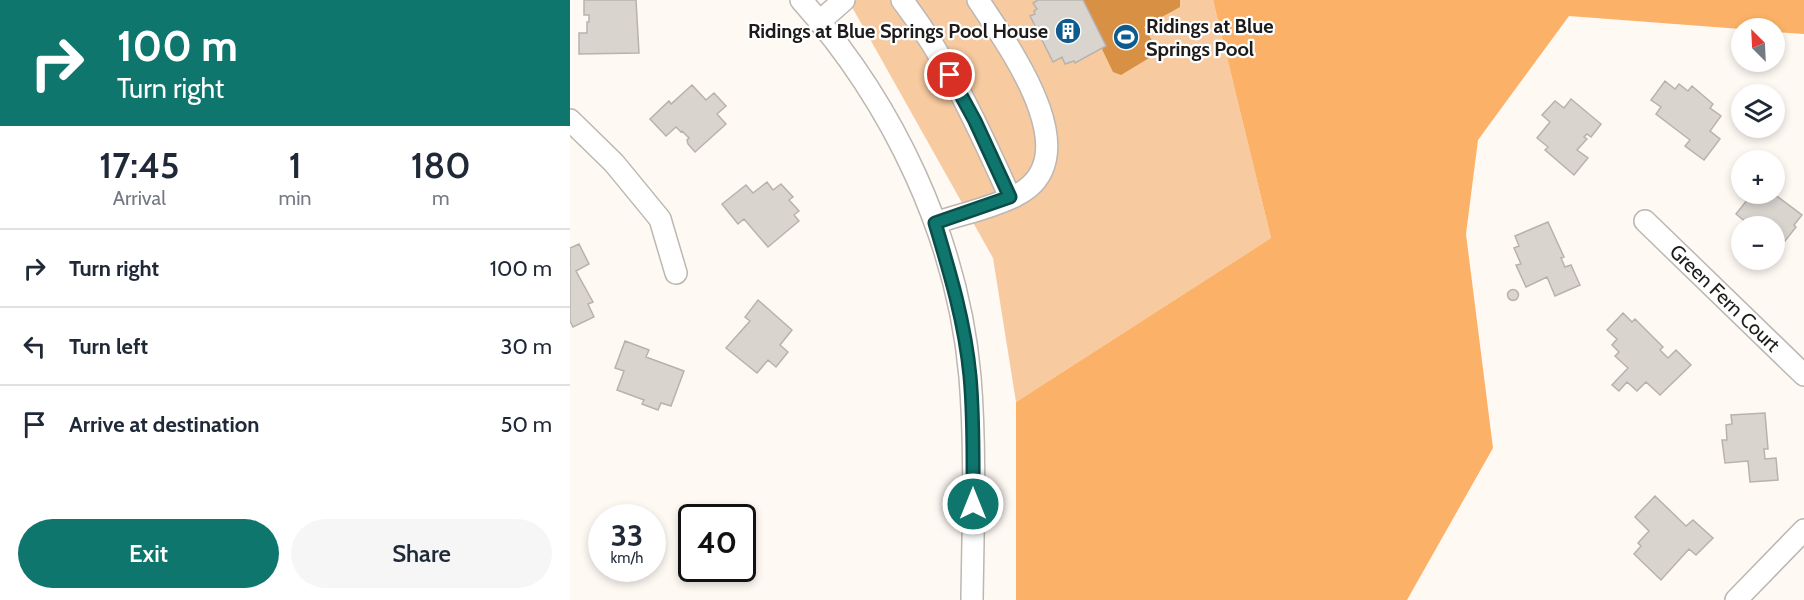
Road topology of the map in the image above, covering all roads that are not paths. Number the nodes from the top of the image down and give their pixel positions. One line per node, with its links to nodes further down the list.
1 (801, 0): 5 (street)
2 (844, 0): 5 (street)
3 (902, 0): 7 (street)
4 (978, 0): 7 (street)
5 (819, 22): 9 (street)
6 (570, 120): 10 (street)
7 (1010, 197): 9 (street)
8 (1645, 221): 11 (street, Green Fern Court)
9 (935, 223): 13 (street)
10 (676, 273)
11 (1804, 375)
12 (1804, 530): 14 (street)
13 (972, 600)
14 (1736, 600)

